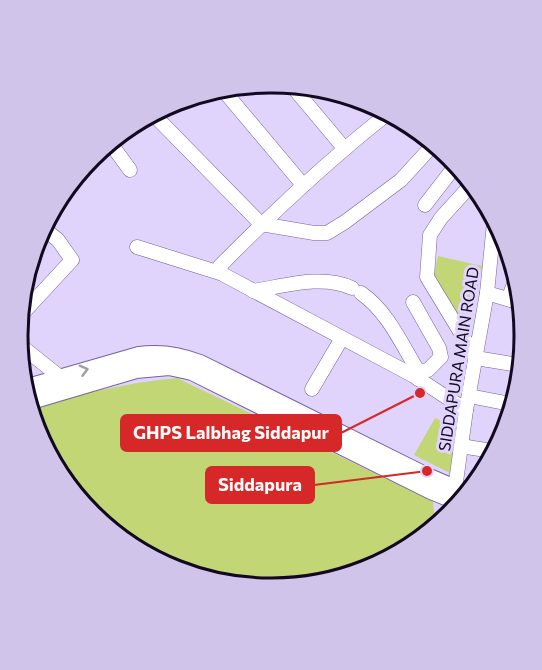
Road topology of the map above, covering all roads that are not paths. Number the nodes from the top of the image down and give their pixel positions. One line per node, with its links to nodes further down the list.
1 (299, 95): 5 (street)
2 (228, 96): 10 (street)
3 (380, 119): 5 (street)
4 (159, 120): 13 (street)
5 (344, 148): 10 (street)
6 (115, 150): 8 (street)
7 (428, 150): 13 (street)
8 (130, 170)
9 (450, 172): 12 (street)
10 (303, 185): 13 (street)
11 (466, 191): 25 (street)
12 (425, 205)
13 (261, 224): 17 (street)
14 (51, 234): 21 (street)
15 (493, 237): 19 (street, SIDDAPURA MAIN ROAD)
16 (137, 247): 17 (street)
17 (220, 273): 18 (street)
18 (253, 291): 23 (street); 27 (street)
19 (487, 292): 20 (street); 25 (street, SIDDAPURA MAIN ROAD)
20 (510, 299)
21 (31, 302)
22 (413, 302): 27 (street)
23 (342, 338): 27 (street); 30 (street)
24 (29, 354): 28 (street)
25 (476, 358): 26 (street); 32 (street, SIDDAPURA MAIN ROAD)
26 (511, 364)
27 (418, 375): 32 (street)
28 (62, 384): 29 (main road); 31 (main road); 37 (main road)
29 (34, 386)
30 (312, 389)
31 (37, 398)
32 (467, 403): 33 (street); 34 (street, SIDDAPURA MAIN ROAD)
33 (503, 404)
34 (461, 446): 35 (street); 36 (street, SIDDAPURA MAIN ROAD)
35 (484, 450)
36 (458, 489)
37 (454, 493)

